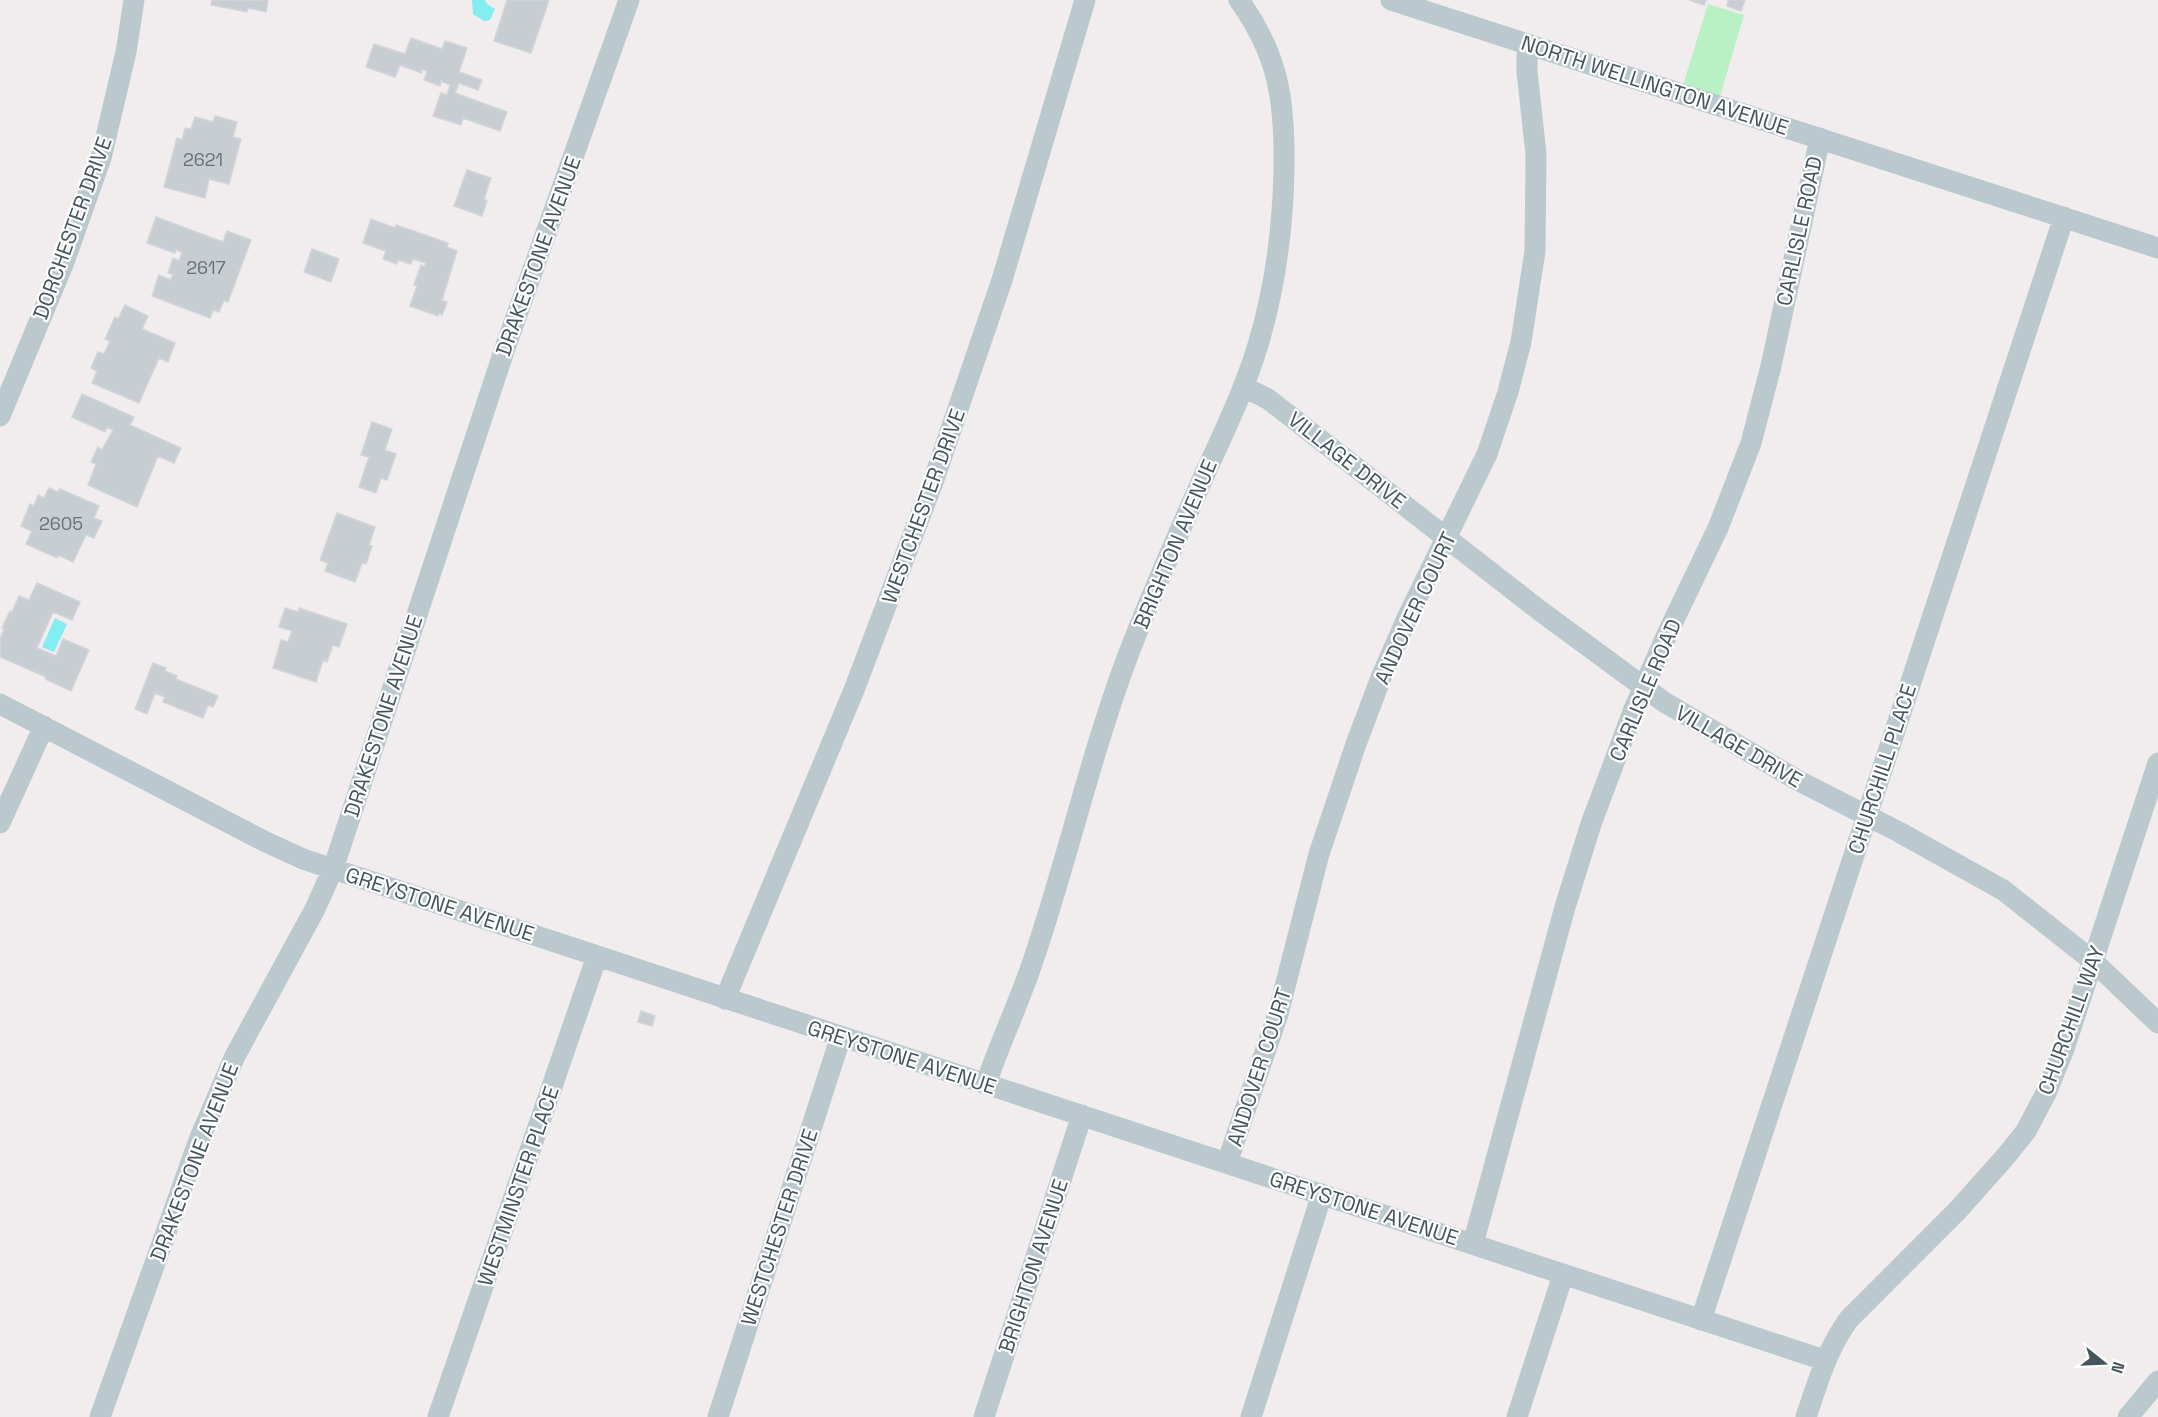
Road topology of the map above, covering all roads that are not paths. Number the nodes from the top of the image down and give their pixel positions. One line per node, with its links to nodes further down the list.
1 (134, 0): 11 (street, DORCHESTER DRIVE)
2 (629, 0): 19 (street, DRAKESTONE AVENUE)
3 (1085, 0): 22 (street, WESTCHESTER DRIVE)
4 (1239, 0): 10 (street, BRIGHTON AVENUE)
5 (1391, 0): 6 (street, NORTH WELLINGTON AVENUE)
6 (1530, 45): 7 (street, NORTH WELLINGTON AVENUE); 12 (street, ANDOVER COURT)
7 (1820, 138): 8 (street, NORTH WELLINGTON AVENUE); 13 (street, CARLISLE ROAD)
8 (2064, 217): 9 (street, NORTH WELLINGTON AVENUE); 17 (street, CHURCHILL PLACE)
9 (2158, 248)
10 (1244, 387): 12 (street, VILLAGE DRIVE); 25 (street, BRIGHTON AVENUE)
11 (0, 416)
12 (1447, 538): 13 (street, VILLAGE DRIVE); 27 (street, ANDOVER COURT)
13 (1643, 687): 17 (street, VILLAGE DRIVE); 29 (street, CARLISLE ROAD)
14 (0, 704): 15 (street, GREYSTONE AVENUE)
15 (44, 726): 18 (street); 19 (street, GREYSTONE AVENUE)
16 (2158, 763): 21 (street, CHURCHILL WAY)
17 (1867, 815): 21 (street, VILLAGE DRIVE); 31 (street, CHURCHILL PLACE)
18 (0, 823)
19 (333, 869): 20 (street, GREYSTONE AVENUE); 34 (street, DRAKESTONE AVENUE)
20 (597, 956): 22 (street, GREYSTONE AVENUE); 35 (street, WESTMINSTER PLACE)
21 (2093, 961): 23 (street, VILLAGE DRIVE); 32 (street, CHURCHILL WAY)
22 (725, 999): 24 (street, GREYSTONE AVENUE)
23 (2158, 1023)
24 (841, 1036): 25 (street, GREYSTONE AVENUE); 36 (street, WESTCHESTER DRIVE)
25 (986, 1084): 26 (street, GREYSTONE AVENUE)
26 (1082, 1115): 27 (street, GREYSTONE AVENUE); 37 (street, BRIGHTON AVENUE)
27 (1227, 1163): 28 (street, GREYSTONE AVENUE)
28 (1322, 1194): 29 (street, GREYSTONE AVENUE); 38 (street)
29 (1473, 1244): 30 (street, GREYSTONE AVENUE)
30 (1563, 1275): 31 (street, GREYSTONE AVENUE); 39 (street)
31 (1701, 1320): 32 (street, GREYSTONE AVENUE)
32 (1824, 1360): 40 (street, CHURCHILL WAY)
33 (2158, 1381): 41 (street)
34 (100, 1417)
35 (438, 1417)
36 (718, 1417)
37 (984, 1417)
38 (1251, 1417)
39 (1517, 1417)
40 (1806, 1417)
41 (2128, 1417)

